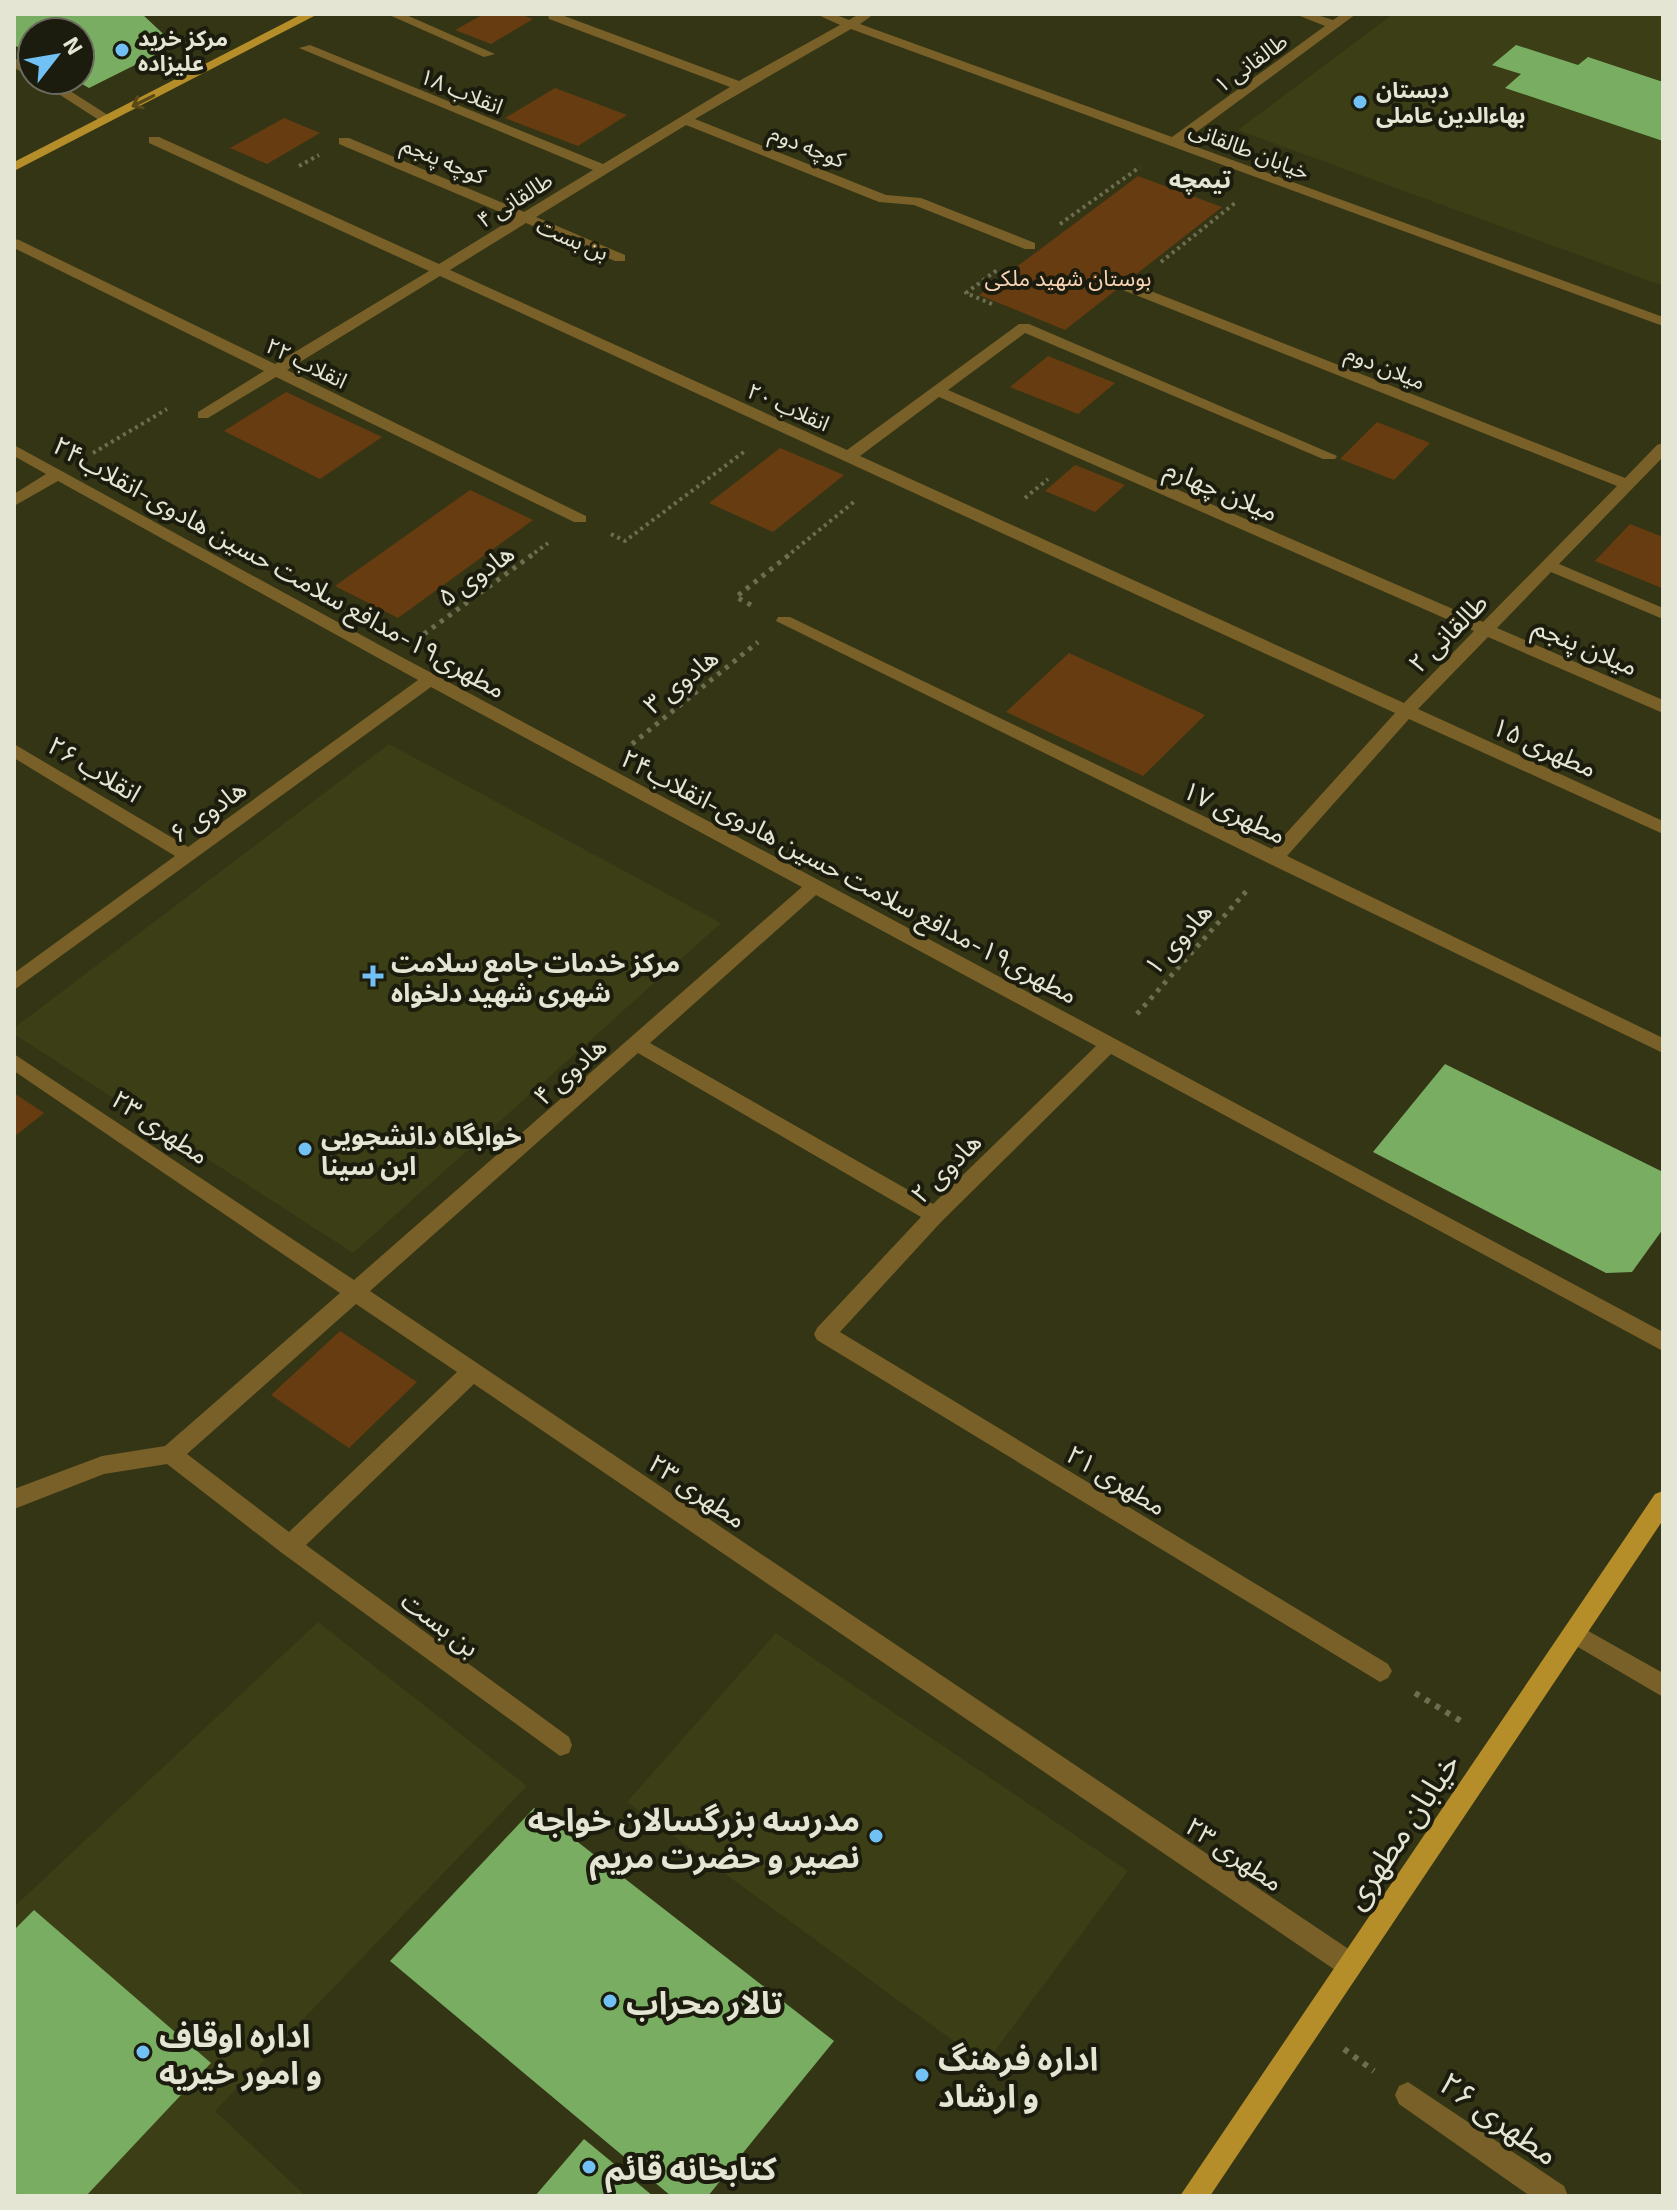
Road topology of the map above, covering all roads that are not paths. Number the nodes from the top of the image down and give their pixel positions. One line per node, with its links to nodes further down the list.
1 (312, 14): 14 (main road, one-way to 14)
2 (393, 14): 11 (street)
3 (822, 14): 8 (street, خیابان طالقانی)
4 (868, 14): 8 (street, طالقانی ۴)
5 (1301, 14): 9 (street)
6 (1350, 14): 9 (street, طالقانی ۱)
7 (553, 16): 12 (street)
8 (850, 24): 12 (street, طالقانی ۴); 18 (street, خیابان طالقانی)
9 (1334, 25): 18 (street, طالقانی ۱)
10 (305, 48): 20 (street, انقلاب ۱۸)
11 (489, 54)
12 (740, 86): 15 (street, طالقانی ۴)
13 (70, 96): 14 (street)
14 (107, 119): 19 (main road)
15 (685, 120): 20 (street, طالقانی ۴); 23 (street, کوچه دوم)
16 (154, 140): 25 (street, انقلاب ۲۰)
17 (344, 141): 21 (street, کوچه پنجم)
18 (1173, 143): 27 (street, خیابان طالقانی)
19 (14, 167)
20 (605, 170): 21 (street, طالقانی ۴)
21 (527, 217): 24 (street, بن بست); 25 (street, طالقانی ۴)
22 (14, 243): 28 (street, انقلاب ۲۲)
23 (1030, 246)
24 (620, 258)
25 (440, 271): 28 (street, طالقانی ۴); 34 (street, انقلاب ۲۰)
26 (1128, 287): 36 (street, میلان دوم)
27 (1663, 322)
28 (276, 371): 30 (street, طالقانی ۴); 38 (street, انقلاب ۲۲)
29 (938, 391): 33 (street); 34 (street); 42 (street, میلان چهارم)
30 (203, 415)
31 (1663, 448): 36 (street, طالقانی ۲)
32 (14, 450): 35 (street, مطهری۱۹-مدافع سلامت حسین هادوی-انقلاب۲۴)
33 (1329, 456)
34 (848, 457): 45 (street, انقلاب ۲۰)
35 (58, 474): 37 (street); 43 (street, مطهری۱۹-مدافع سلامت حسین هادوی-انقلاب۲۴)
36 (1628, 485): 39 (street, طالقانی ۲)
37 (14, 501)
38 (580, 519)
39 (1548, 565): 40 (street); 42 (street, طالقانی ۲)
40 (1663, 614)
41 (784, 621): 49 (street, مطهری ۱۷)
42 (1487, 630): 44 (street, میلان پنجم); 45 (street, طالقانی ۲)
43 (431, 679): 48 (street, هادوی ۶); 50 (street, مطهری۱۹-مدافع سلامت حسین هادوی-انقلاب۲۴)
44 (1663, 707)
45 (1405, 712): 47 (street, مطهری ۱۵); 49 (street, طالقانی ۲)
46 (14, 750): 48 (street, انقلاب ۲۶)
47 (1663, 828)
48 (189, 856): 51 (street, هادوی ۶)
49 (1274, 859): 54 (street, مطهری ۱۷)
50 (815, 886): 52 (street, هادوی ۴); 53 (street, مطهری۱۹-مدافع سلامت حسین هادوی-انقلاب۲۴)
51 (14, 983)
52 (637, 1044): 56 (street); 57 (street, هادوی ۴)
53 (1110, 1044): 56 (street, هادوی ۲); 59 (street, مطهری۱۹-مدافع سلامت حسین هادوی-انقلاب۲۴)
54 (1663, 1046)
55 (14, 1061): 57 (street, مطهری ۲۳)
56 (935, 1215): 58 (street, هادوی ۲)
57 (357, 1292): 60 (street, مطهری ۲۳); 61 (street, هادوی ۴)
58 (825, 1334): 66 (street, مطهری ۲۱)
59 (1663, 1342)
60 (473, 1371): 64 (street); 69 (street, مطهری ۲۳)
61 (171, 1454): 62 (street); 64 (street, بن بست)
62 (14, 1499)
63 (1663, 1501): 65 (main road, خیابان مطهری)
64 (290, 1546): 68 (street, بن بست)
65 (1574, 1633): 67 (street); 69 (main road, خیابان مطهری)
66 (1380, 1671)
67 (1663, 1686)
68 (560, 1745)
69 (1350, 1965): 71 (main road, خیابان مطهری)
70 (1408, 2095): 72 (street, مطهری ۲۶)
71 (1194, 2196)
72 (1554, 2196)

